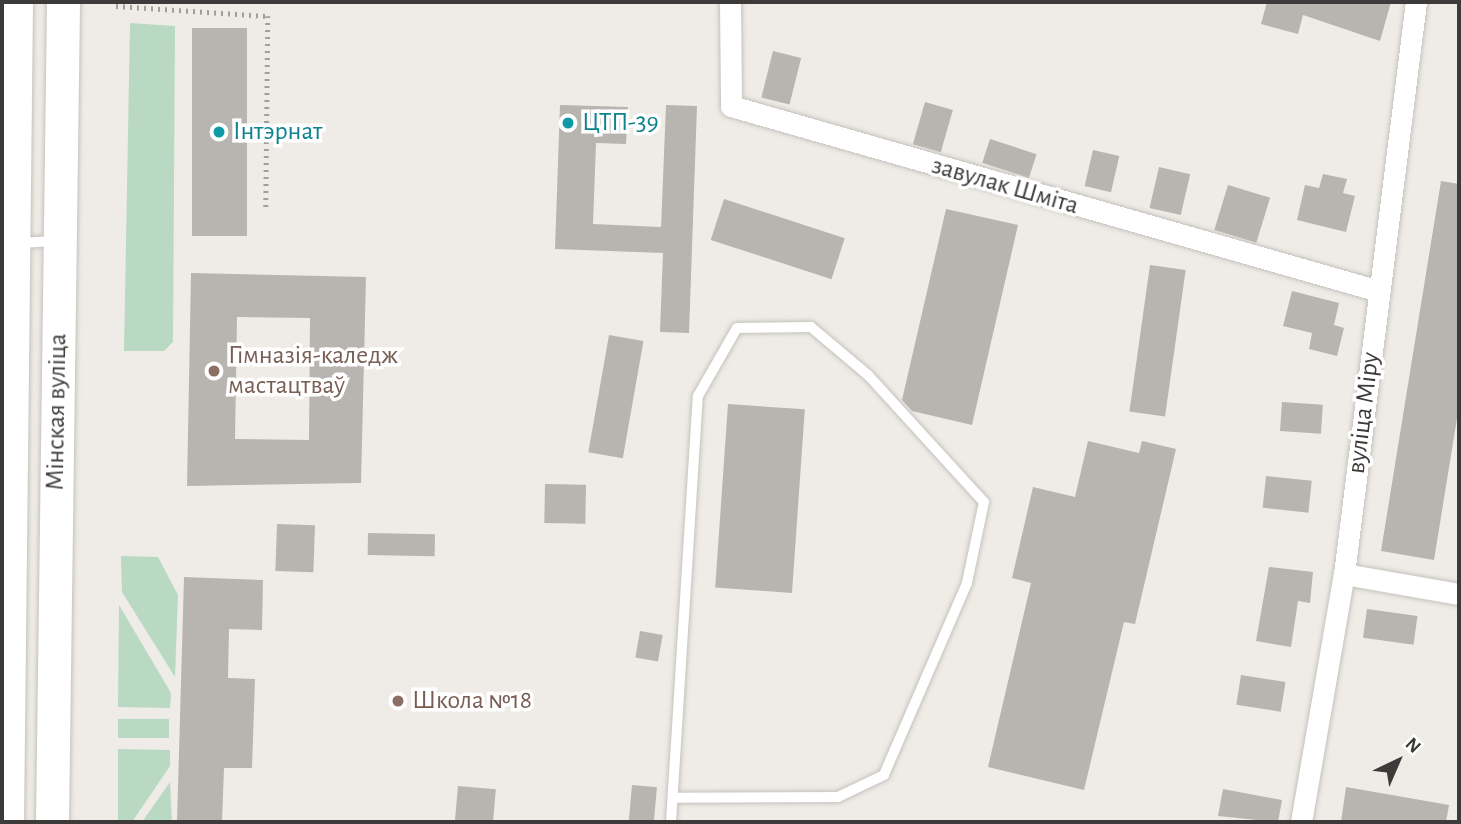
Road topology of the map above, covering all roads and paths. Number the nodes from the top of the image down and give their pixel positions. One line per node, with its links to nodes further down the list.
1 (16, 2): 8 (main road, Мінская вуліца)
2 (64, 2): 7 (main road, Мінская вуліца)
3 (730, 2): 9 (street, завулак Шміта)
4 (1416, 2): 9 (street, вуліца Міру)
5 (116, 6): 6 (path)
6 (266, 209)
7 (59, 240): 8 (lane); 14 (main road, Мінская вуліца)
8 (7, 243): 13 (main road, Мінская вуліца)
9 (1380, 291): 10 (street, вуліца Міру)
10 (1343, 573): 11 (street); 16 (street, вуліца Міру)
11 (1459, 594)
12 (674, 798): 12 (lane); 15 (lane)
13 (7, 822)
14 (52, 822)
15 (671, 822)
16 (1301, 822)

